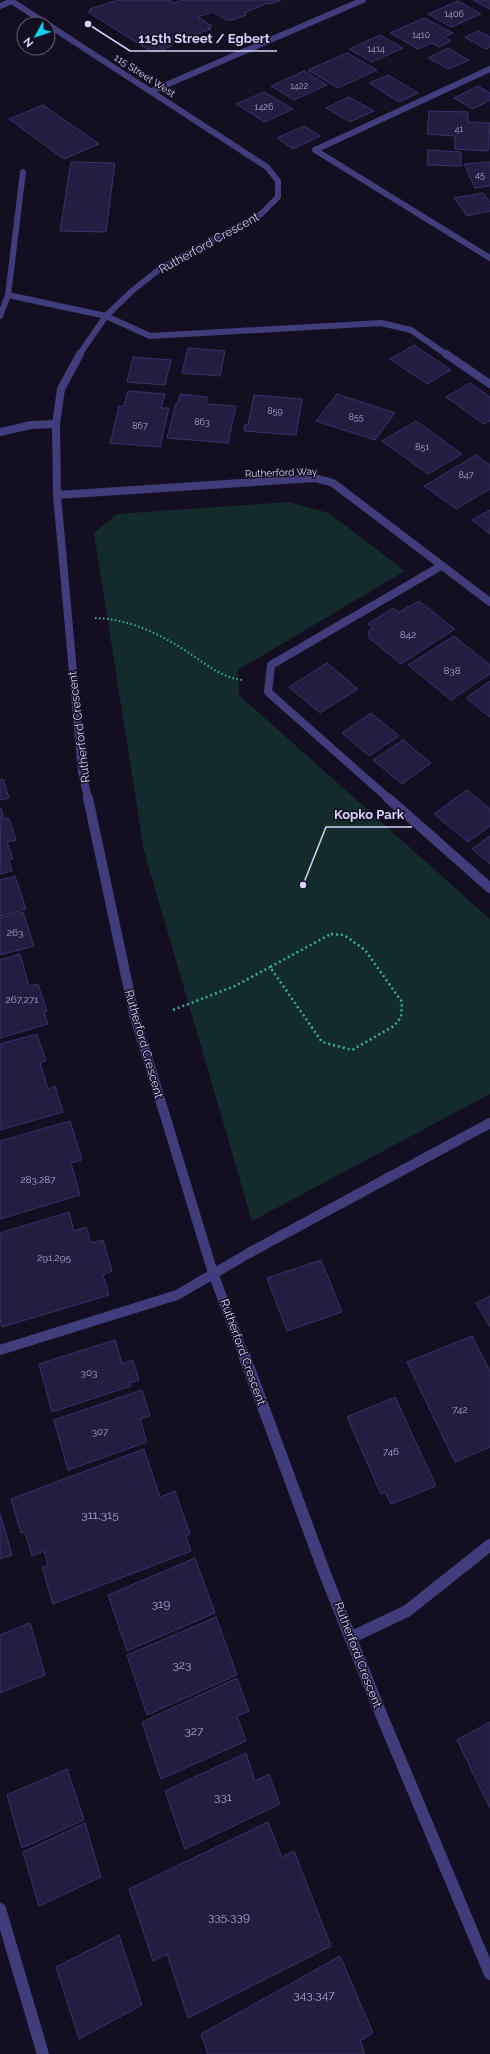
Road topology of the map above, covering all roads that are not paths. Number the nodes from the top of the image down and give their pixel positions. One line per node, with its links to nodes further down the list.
1 (364, 0): 5 (street)
2 (11, 1): 3 (street); 5 (street, 115 Street West)
3 (0, 6)
4 (490, 69): 8 (street)
5 (152, 91): 6 (street, 115 Street West)
6 (267, 167): 11 (street, Rutherford Crescent)
7 (23, 172): 9 (street)
8 (490, 258)
9 (8, 295): 10 (street); 11 (street)
10 (0, 316)
11 (106, 316): 12 (street); 13 (street, Rutherford Crescent)
12 (490, 384)
13 (56, 424): 14 (street); 15 (street, Rutherford Crescent)
14 (0, 432)
15 (57, 495): 16 (street, Rutherford Way); 20 (street, Rutherford Crescent)
16 (441, 566): 17 (street, Rutherford Way); 18 (street)
17 (490, 602)
18 (490, 888)
19 (490, 1123): 20 (street)
20 (213, 1273): 21 (street); 23 (street, Rutherford Crescent)
21 (0, 1350)
22 (490, 1545): 23 (street)
23 (352, 1637): 25 (street, Rutherford Crescent)
24 (0, 1909): 26 (street)
25 (490, 1974)
26 (42, 2054)

